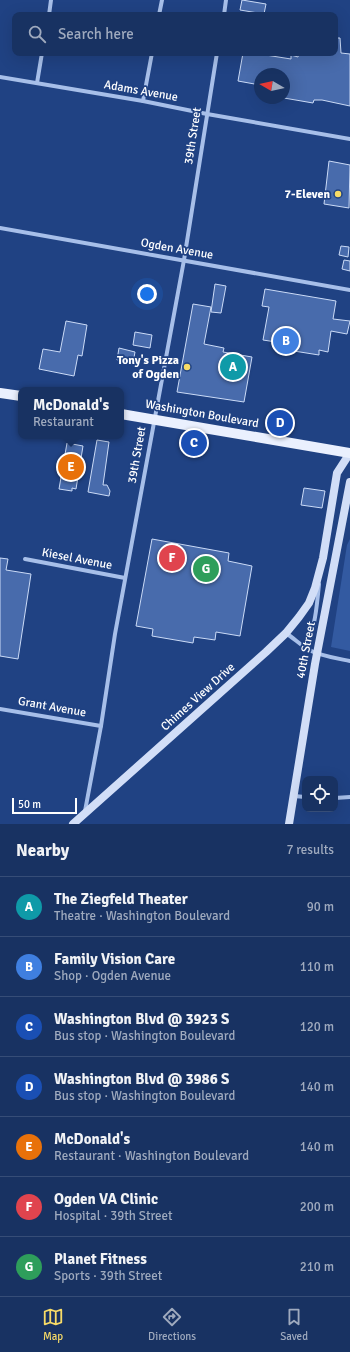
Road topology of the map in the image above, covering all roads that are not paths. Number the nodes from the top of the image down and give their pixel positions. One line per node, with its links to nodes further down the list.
1 (51, 0): 4 (street)
2 (162, 0): 5 (street)
3 (226, 0): 6 (street)
4 (49, 12)
5 (160, 12)
6 (224, 12)
7 (42, 56): 11 (street)
8 (151, 56): 12 (street)
9 (217, 56): 13 (street, 39th Street)
10 (0, 77): 11 (street, Adams Avenue)
11 (37, 83): 12 (street, Adams Avenue)
12 (143, 101): 13 (street, Adams Avenue)
13 (207, 114): 14 (street, Adams Avenue); 16 (street, 39th Street)
14 (350, 139)
15 (0, 228): 16 (street, Ogden Avenue)
16 (184, 260): 17 (street, Ogden Avenue); 21 (street, 39th Street)
17 (350, 290)
18 (0, 393): 19 (main road)
19 (18, 396)
20 (124, 414): 21 (main road, Washington Boulevard)
21 (154, 419): 22 (main road, Washington Boulevard); 27 (street, 39th Street)
22 (350, 453): 23 (main road); 26 (main road, 40th Street)
23 (350, 457)
24 (350, 482): 30 (main road, 40th Street)
25 (25, 559): 27 (street, Kiesel Avenue)
26 (320, 572): 28 (main road, Chimes View Drive); 29 (street, 40th Street)
27 (125, 578): 33 (street, 39th Street)
28 (286, 633): 29 (street); 38 (main road, Chimes View Drive)
29 (306, 648): 30 (street)
30 (317, 653): 31 (street); 34 (main road, 40th Street)
31 (350, 661)
32 (0, 709): 33 (street, Grant Avenue)
33 (101, 726): 38 (street, 39th Street)
34 (293, 796): 35 (street); 40 (main road, 40th Street)
35 (302, 797)
36 (350, 797): 37 (street)
37 (338, 798)
38 (85, 814): 39 (main road, Chimes View Drive)
39 (73, 824)
40 (289, 824)

